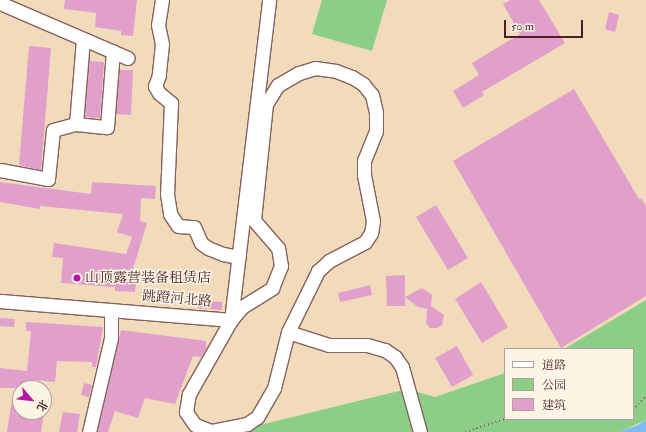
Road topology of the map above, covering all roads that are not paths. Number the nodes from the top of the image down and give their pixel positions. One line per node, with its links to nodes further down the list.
1 (162, 0): 9 (street)
2 (269, 0): 9 (street)
3 (0, 3): 4 (street)
4 (83, 39): 5 (street); 7 (street)
5 (112, 51): 6 (street); 7 (street)
6 (128, 58)
7 (76, 124): 8 (street)
8 (0, 170)
9 (239, 257): 12 (street)
10 (0, 301): 11 (street, 跳蹬河北路)
11 (111, 310): 12 (street, 跳蹬河北路); 14 (street)
12 (231, 320): 13 (street); 13 (street)
13 (288, 332): 15 (street)
14 (89, 432)
15 (420, 432)

